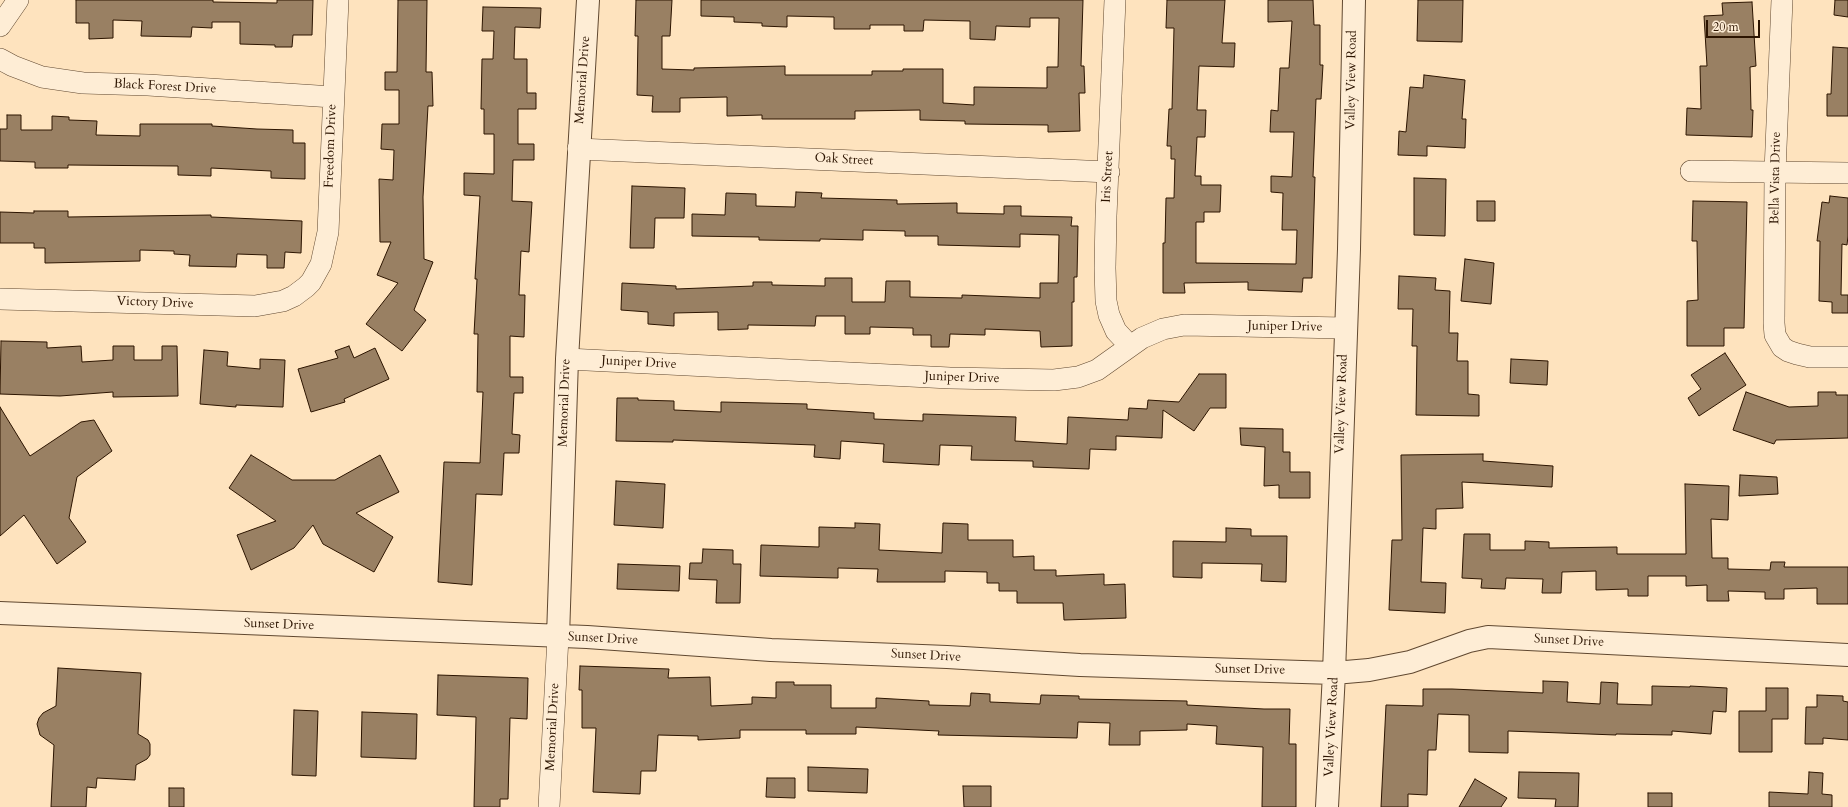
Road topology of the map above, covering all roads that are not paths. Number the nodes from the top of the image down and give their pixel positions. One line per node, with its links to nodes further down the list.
1 (18, 0): 7 (street)
2 (338, 0): 9 (street, Freedom Drive)
3 (588, 0): 10 (street, Memorial Drive)
4 (1115, 0): 12 (street, Iris Street)
5 (1354, 0): 17 (street, Valley View Road)
6 (1782, 0): 13 (street, Bella Vista Drive)
7 (0, 26)
8 (0, 59): 9 (street, Black Forest Drive)
9 (333, 97): 15 (street, Freedom Drive)
10 (578, 149): 12 (street, Oak Street); 20 (street, Memorial Drive)
11 (1691, 171): 13 (street)
12 (1109, 172): 18 (street, Iris Street)
13 (1775, 172): 14 (street); 19 (street, Bella Vista Drive)
14 (1848, 174)
15 (306, 287): 16 (street, Victory Drive)
16 (0, 299)
17 (1345, 328): 18 (street, Juniper Drive); 24 (street, Valley View Road)
18 (1130, 346): 20 (street, Juniper Drive)
19 (1848, 357)
20 (567, 359): 22 (street, Memorial Drive)
21 (0, 613): 22 (street, Sunset Drive)
22 (558, 637): 24 (street, Sunset Drive); 25 (street, Memorial Drive)
23 (1848, 656): 24 (street, Sunset Drive)
24 (1334, 673): 26 (street, Valley View Road)
25 (549, 807)
26 (1327, 807)

